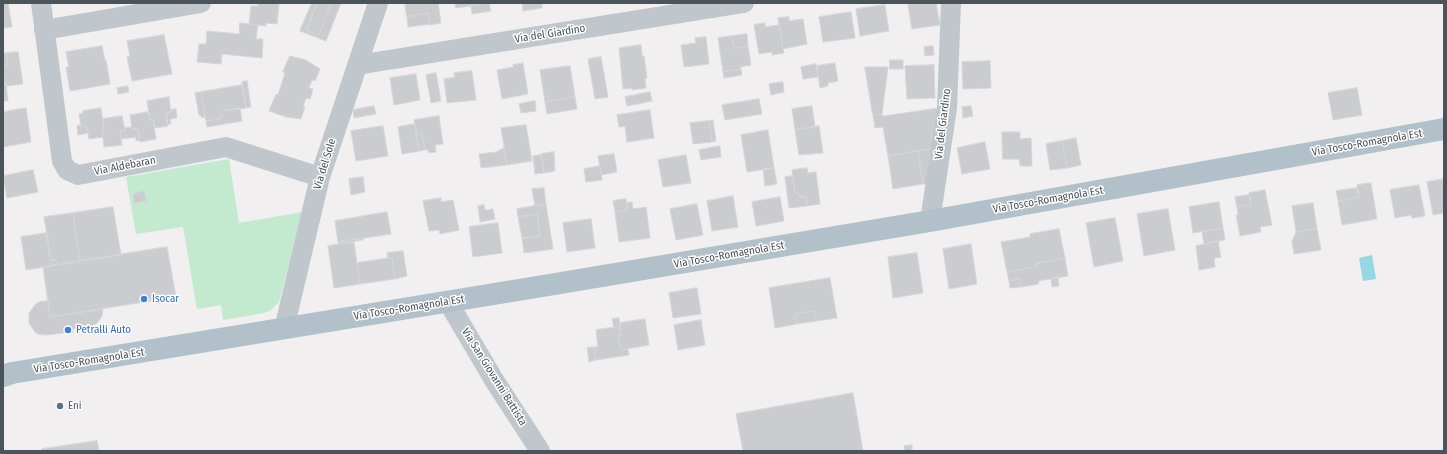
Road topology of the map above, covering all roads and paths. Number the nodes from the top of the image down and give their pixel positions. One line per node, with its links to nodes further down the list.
1 (40, 3): 6 (street, Via Aldebaran)
2 (201, 3): 6 (street)
3 (378, 3): 7 (street, Via del Sole)
4 (744, 3): 7 (street, Via del Giardino)
5 (951, 3): 10 (street, Via del Giardino)
6 (44, 30): 9 (street, Via Aldebaran)
7 (357, 66): 9 (street, Via del Sole)
8 (1444, 129): 10 (main road, Via Tosco-Romagnola Est)
9 (320, 177): 12 (street, Via del Sole)
10 (930, 221): 11 (main road, Via Tosco-Romagnola Est)
11 (448, 302): 12 (main road, Via Tosco-Romagnola Est); 14 (street, Via San Giovanni Battista)
12 (284, 329): 13 (main road, Via Tosco-Romagnola Est)
13 (6, 374)
14 (540, 451)

